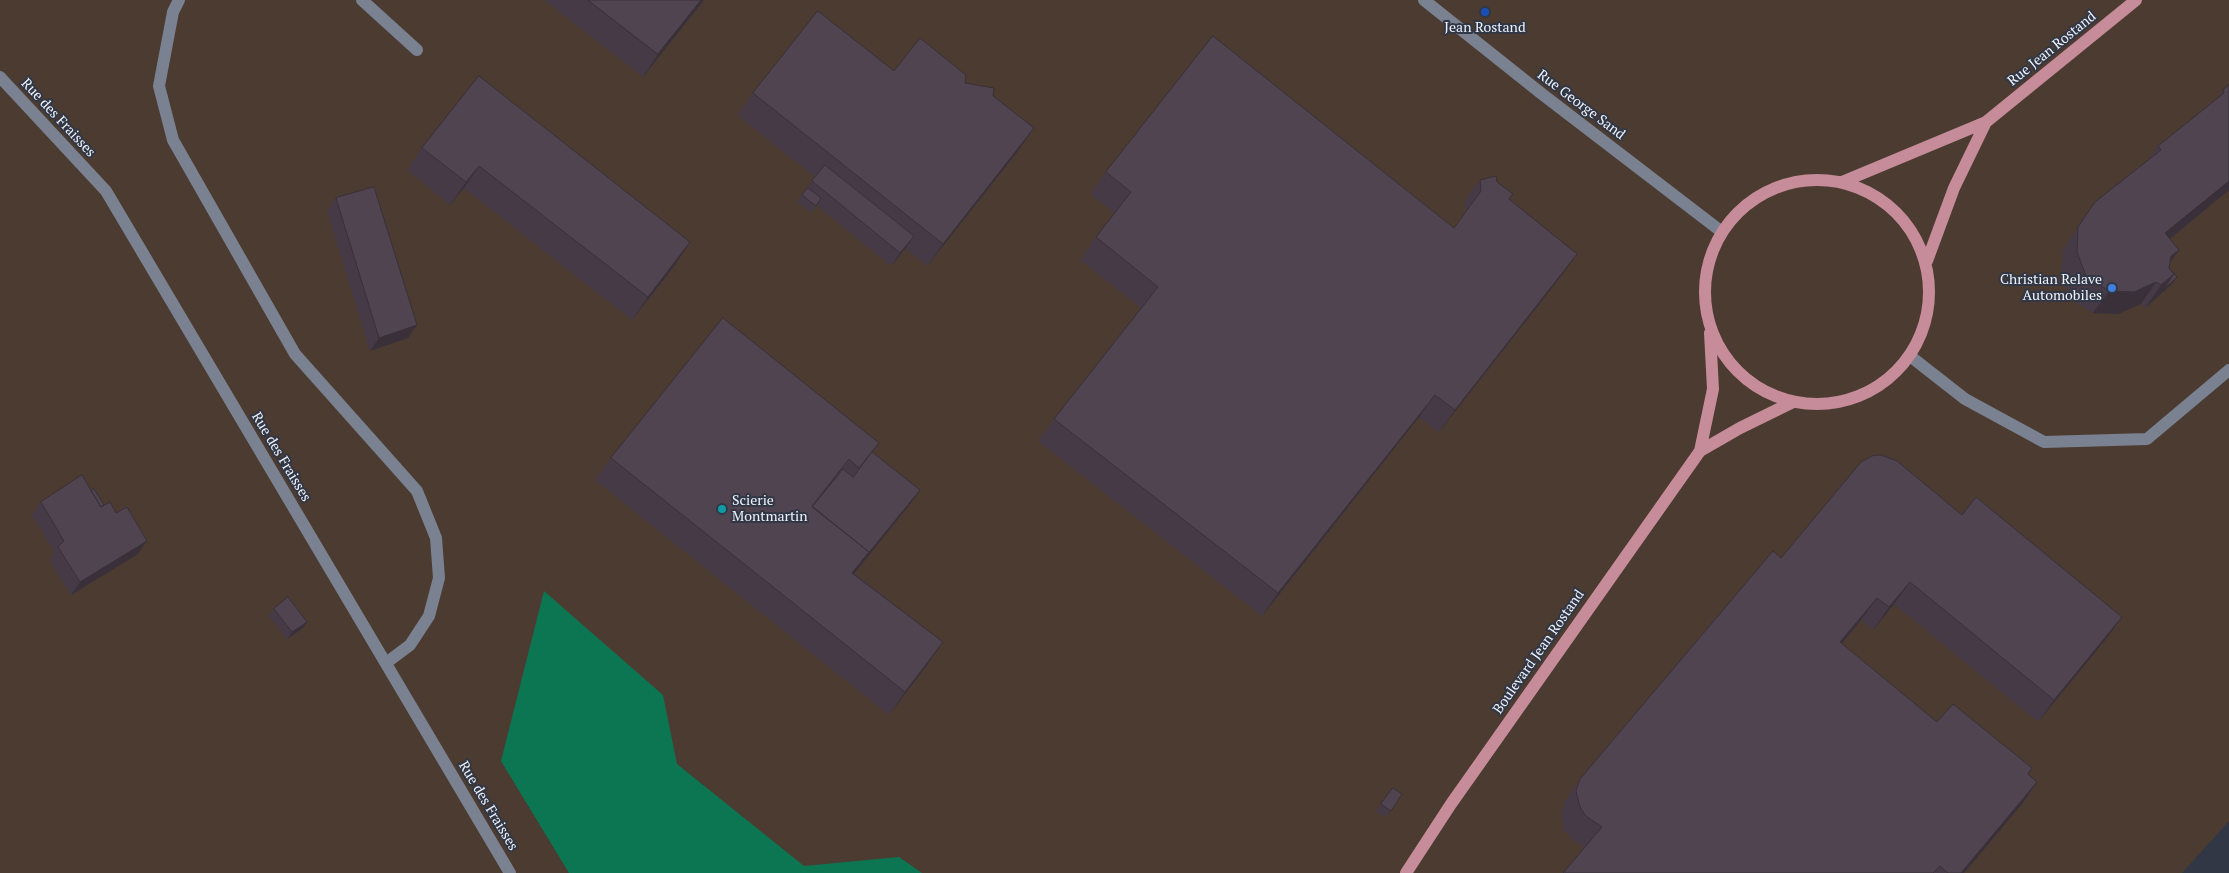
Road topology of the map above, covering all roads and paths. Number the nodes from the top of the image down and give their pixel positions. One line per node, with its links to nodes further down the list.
1 (179, 0): 16 (street)
2 (362, 0): 5 (street)
3 (1424, 0): 9 (street, Rue George Sand)
4 (2136, 0): 7 (main road, Rue Jean Rostand)
5 (417, 50)
6 (0, 77): 16 (street, Rue des Fraisses)
7 (1986, 122): 8 (main road); 10 (main road)
8 (1842, 182): 9 (main road); 10 (main road)
9 (1722, 232): 11 (main road)
10 (1926, 262): 12 (main road)
11 (1710, 328): 14 (main road); 15 (main road)
12 (1910, 356): 13 (street); 14 (main road)
13 (2229, 370)
14 (1793, 402): 15 (main road)
15 (1700, 451): 18 (main road, Boulevard Jean Rostand)
16 (386, 663): 17 (street, Rue des Fraisses)
17 (510, 873)
18 (1406, 873)

